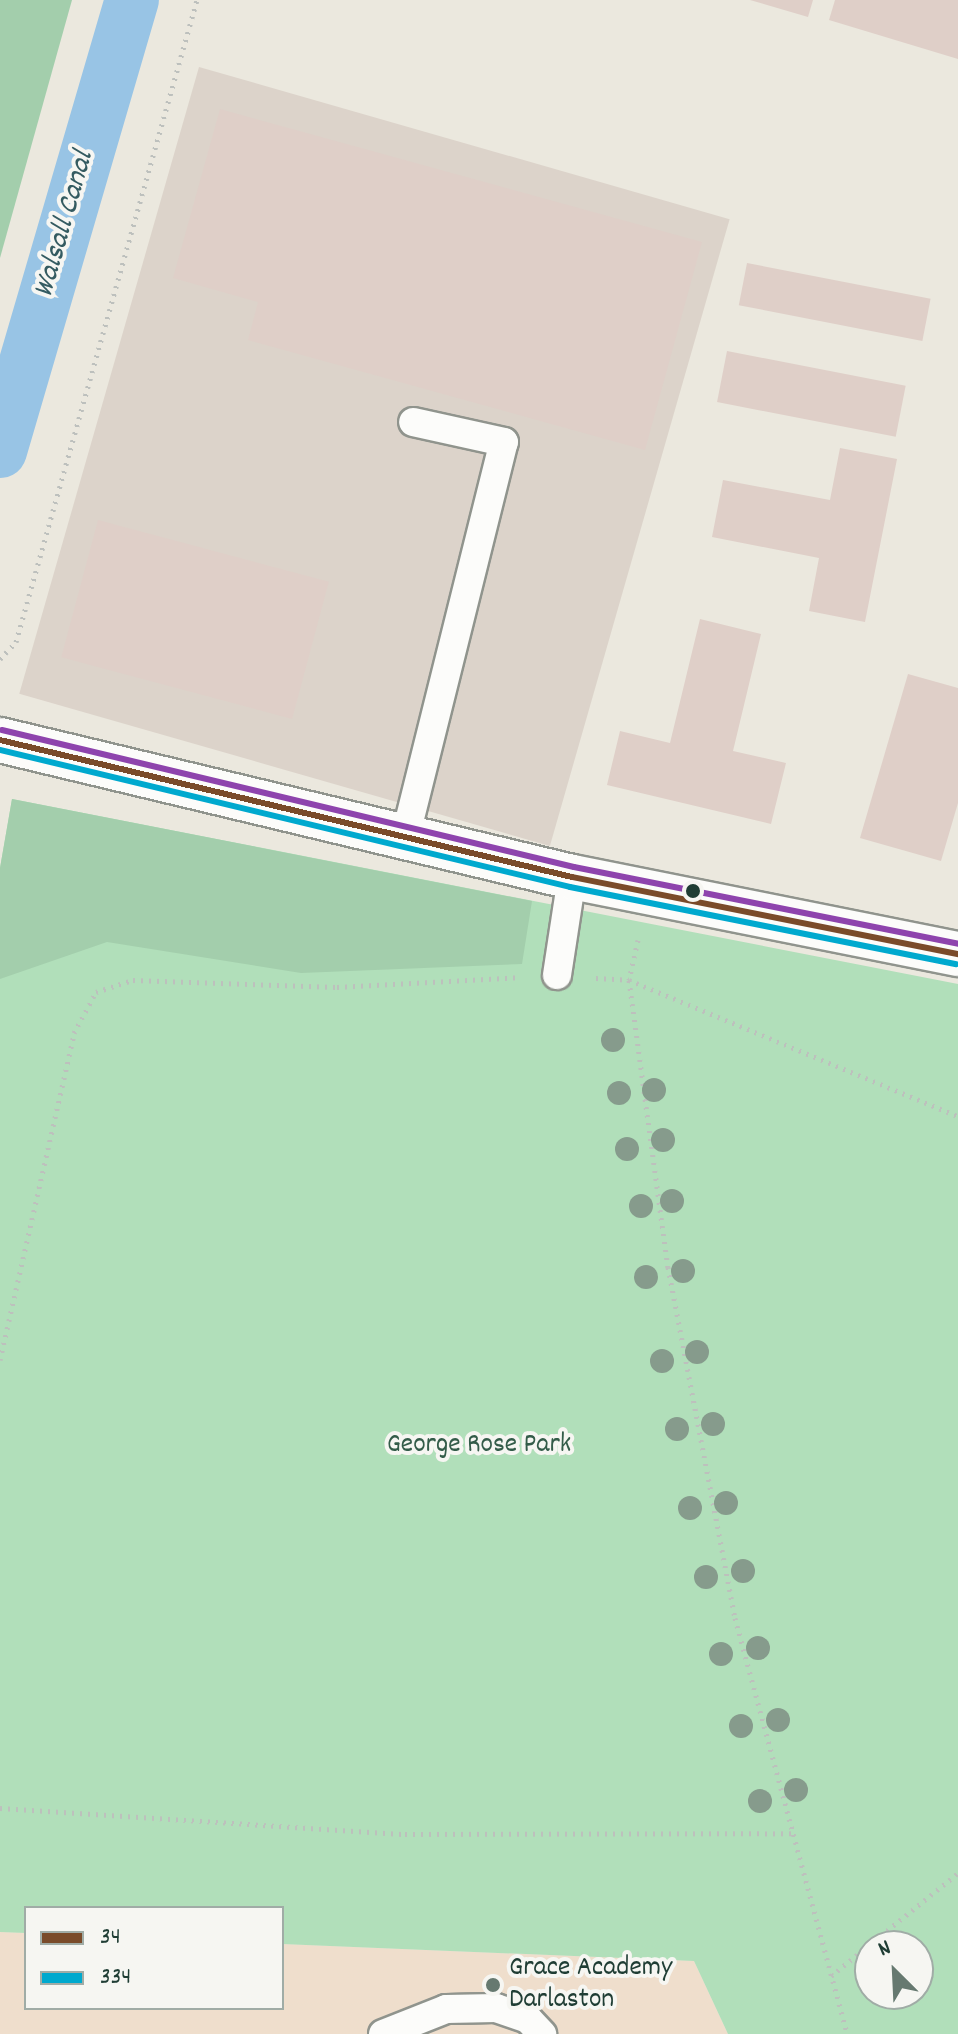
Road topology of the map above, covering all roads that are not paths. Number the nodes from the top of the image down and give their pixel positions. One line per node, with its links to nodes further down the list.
1 (413, 422): 3 (lane)
2 (12, 743): 3 (street)
3 (405, 838): 4 (street)
4 (572, 877): 5 (street); 6 (lane)
5 (958, 954)
6 (557, 975)
7 (383, 2034): 8 (lane)
8 (542, 2034)

